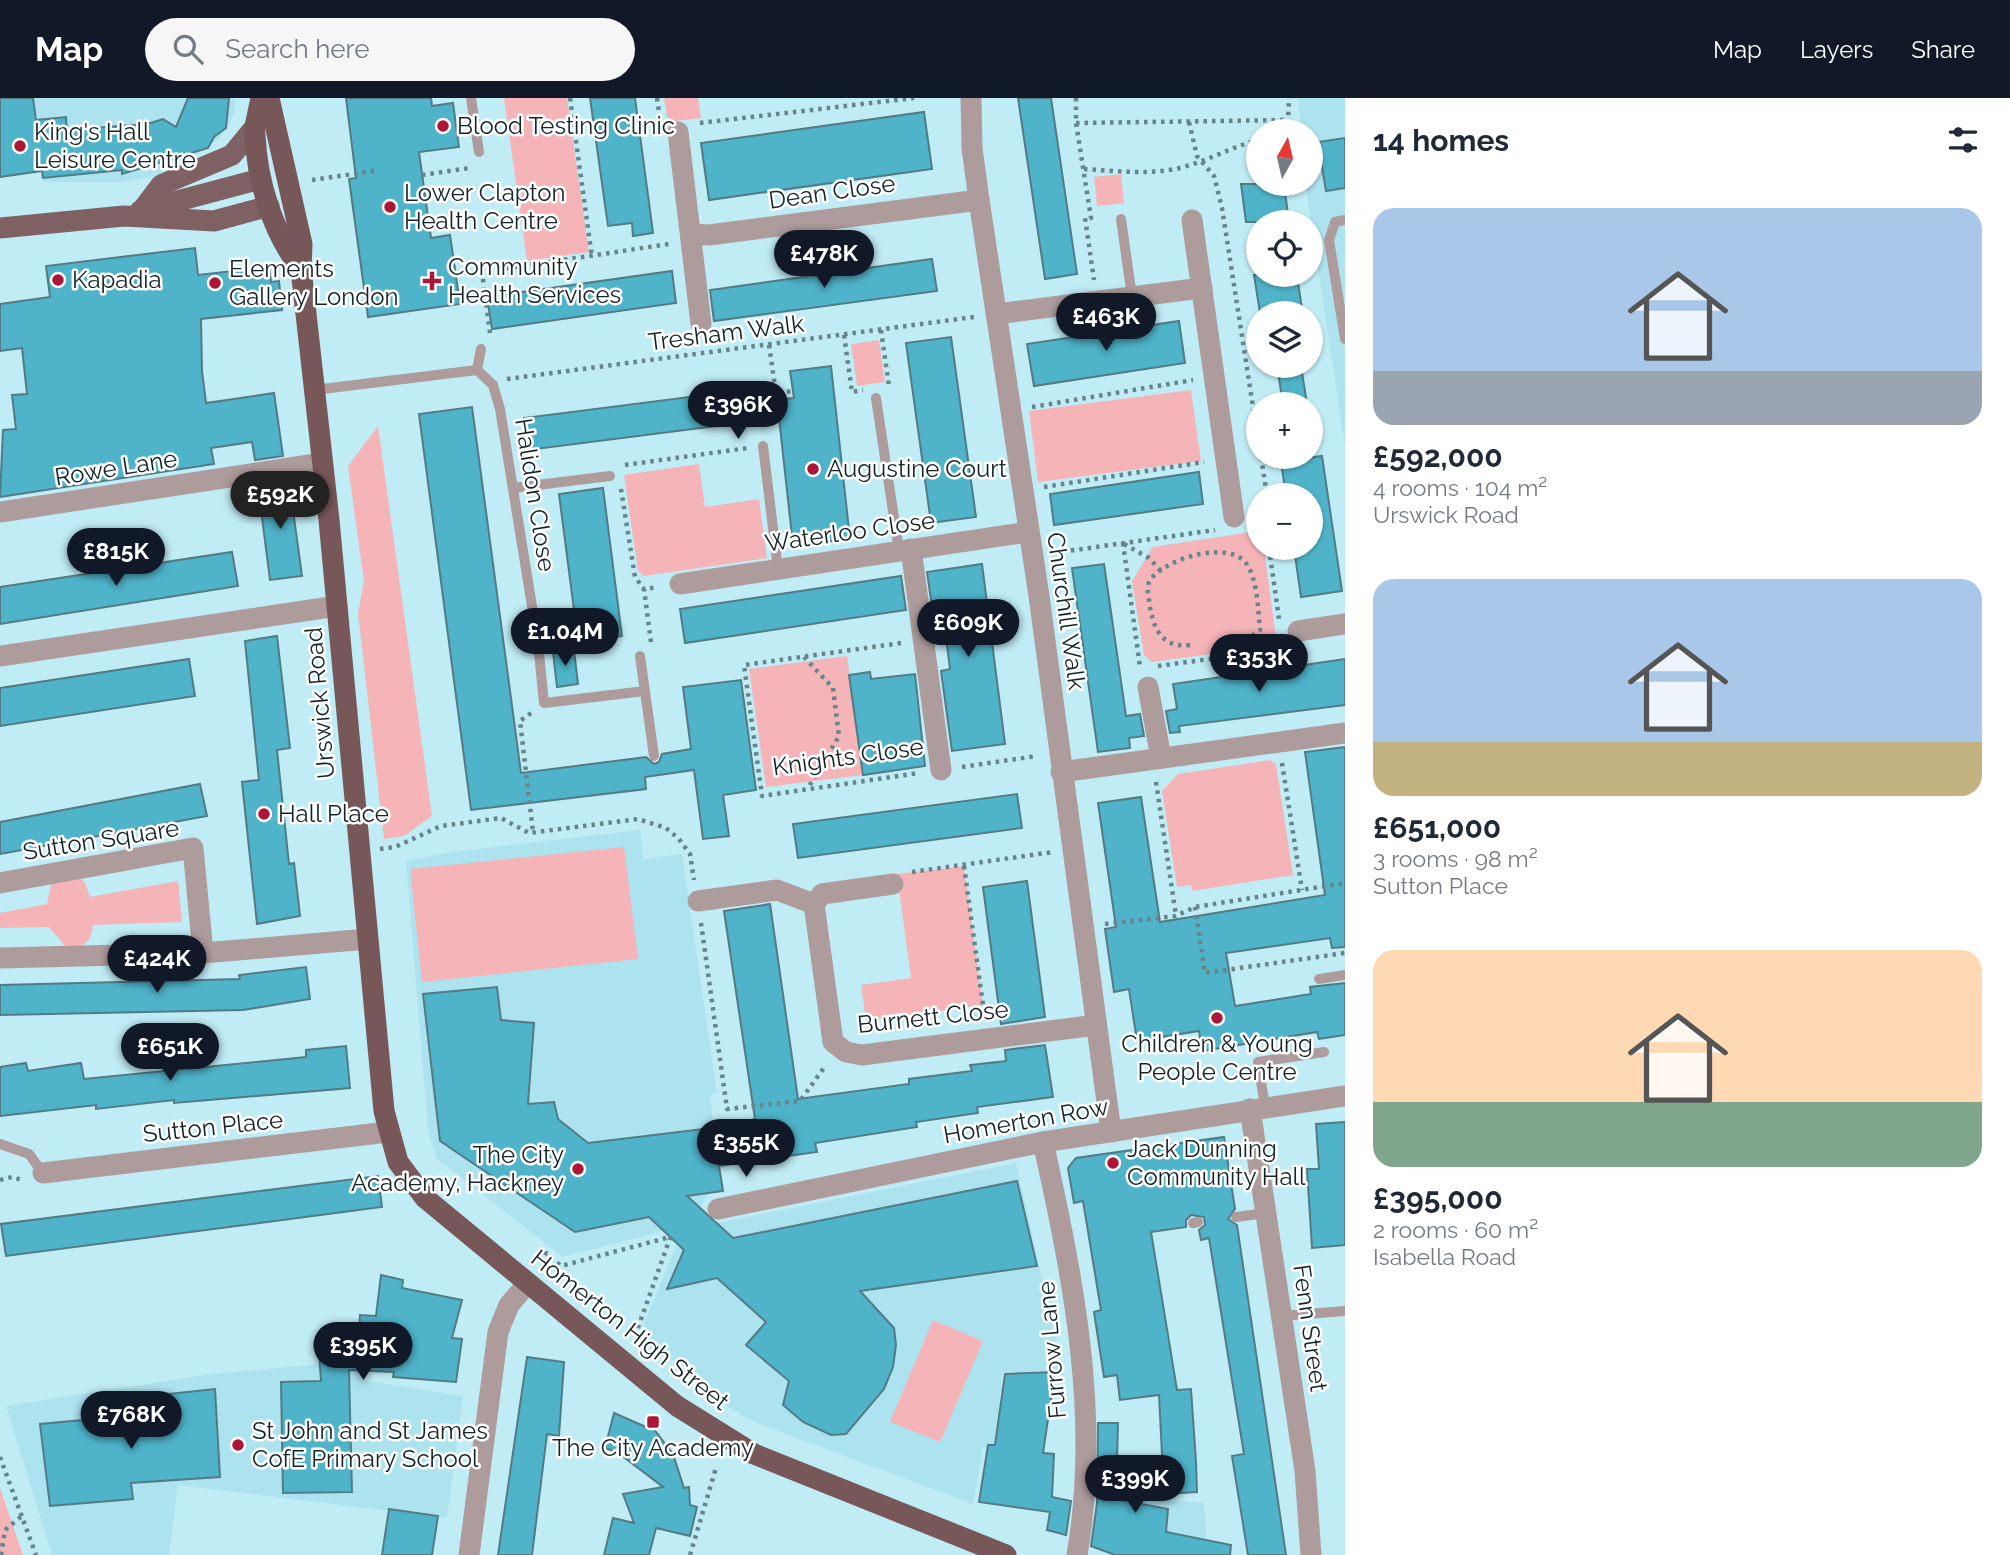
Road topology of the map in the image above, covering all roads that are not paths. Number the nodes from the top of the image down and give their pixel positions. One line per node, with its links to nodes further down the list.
1 (261, 98): 6 (highway, Urswick Road)
2 (269, 98): 8 (highway, Urswick Road)
3 (471, 98): 7 (lane)
4 (971, 98): 11 (street, Churchill Walk)
5 (684, 128): 18 (street)
6 (255, 130): 9 (highway, Urswick Road); 13 (main road)
7 (479, 152)
8 (286, 174): 9 (highway); 10 (highway, Urswick Road)
9 (260, 178): 12 (highway, Urswick Road); 13 (main road)
10 (293, 197): 12 (highway); 19 (highway, Urswick Road)
11 (979, 200): 18 (street, Dean Close); 22 (street, Churchill Walk)
12 (269, 206): 13 (main road); 19 (highway, Urswick Road)
13 (133, 213): 17 (main road)
14 (1121, 219): 21 (lane)
15 (1192, 220): 20 (street)
16 (1345, 220): 24 (lane)
17 (0, 228)
18 (691, 234): 23 (street)
19 (301, 269): 27 (highway, Urswick Road)
20 (1202, 288): 21 (street); 34 (street)
21 (1132, 297): 22 (street)
22 (996, 314): 35 (street, Churchill Walk)
23 (701, 324)
24 (1345, 339)
25 (481, 349): 26 (lane)
26 (477, 370): 27 (lane); 32 (lane, Halidon Close)
27 (314, 390): 30 (highway, Urswick Road)
28 (876, 393): 36 (lane)
29 (763, 446): 37 (lane)
30 (323, 463): 33 (street, Rowe Lane); 39 (highway, Urswick Road)
31 (610, 476): 32 (lane)
32 (513, 488): 45 (lane, Halidon Close)
33 (0, 512)
34 (1229, 523)
35 (1028, 533): 36 (street, Waterloo Close); 50 (street, Churchill Walk)
36 (905, 550): 37 (street, Waterloo Close); 49 (street, Knights Close)
37 (778, 569): 38 (street, Waterloo Close)
38 (680, 584)
39 (337, 606): 42 (street); 55 (highway, Urswick Road)
40 (1345, 624): 41 (street)
41 (1286, 631)
42 (0, 656)
43 (640, 656): 45 (lane)
44 (1148, 687): 48 (street)
45 (645, 691): 47 (lane)
46 (1345, 733): 48 (street)
47 (654, 756)
48 (1157, 759): 50 (street)
49 (941, 770)
50 (1061, 772): 60 (street, Churchill Walk)
51 (0, 883): 56 (street, Sutton Square)
52 (893, 884): 54 (street)
53 (698, 901): 54 (street)
54 (814, 904): 60 (street, Burnett Close)
55 (368, 939): 56 (street); 64 (highway, Urswick Road)
56 (203, 953): 57 (street)
57 (0, 958)
58 (1345, 975): 59 (lane)
59 (1319, 979)
60 (1096, 1025): 65 (street, Churchill Walk)
61 (1324, 1052): 63 (lane)
62 (1345, 1096): 63 (street, Homerton Row)
63 (1258, 1108): 65 (street, Homerton Row); 70 (street, Fenn Street)
64 (388, 1132): 68 (street, Sutton Place); 72 (highway, Homerton High Street)
65 (1111, 1132): 66 (street, Homerton Row)
66 (1043, 1142): 69 (street, Homerton Row); 77 (street, Furrow Lane)
67 (0, 1144): 68 (lane)
68 (43, 1173)
69 (719, 1209)
70 (1266, 1213): 71 (lane); 74 (street, Fenn Street)
71 (1236, 1217)
72 (527, 1284): 75 (street); 76 (highway, Homerton High Street)
73 (1345, 1311): 74 (lane)
74 (1282, 1316): 78 (street, Fenn Street)
75 (469, 1555)
76 (1006, 1555)
77 (1077, 1555)
78 (1311, 1555)

